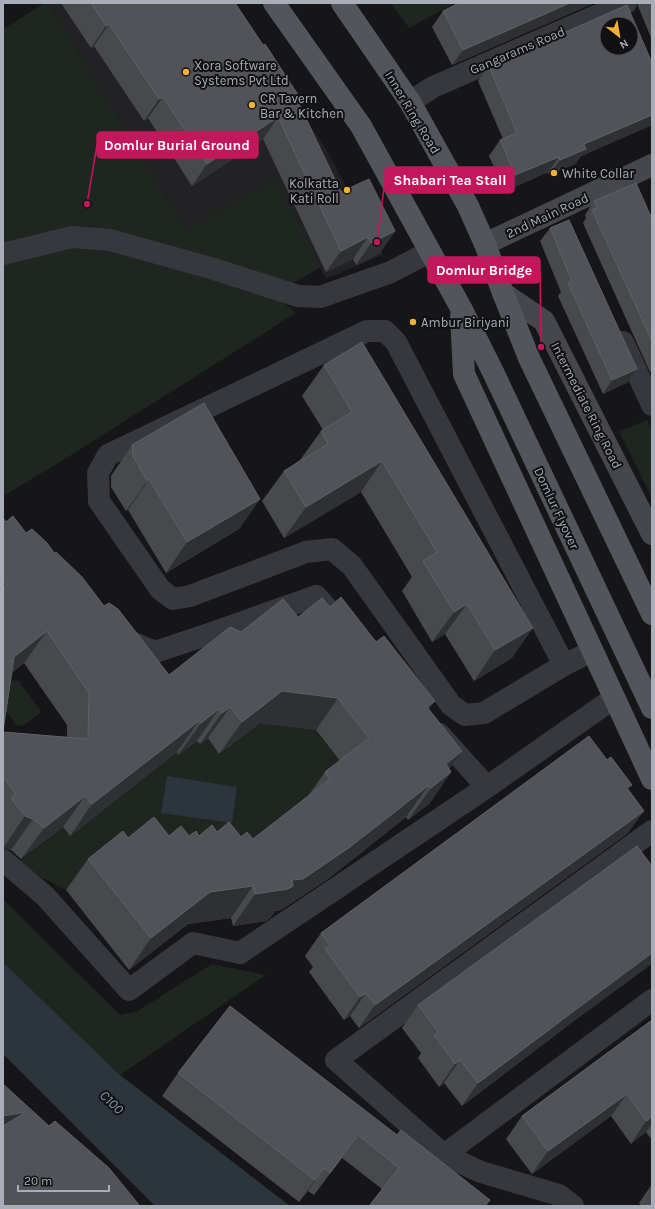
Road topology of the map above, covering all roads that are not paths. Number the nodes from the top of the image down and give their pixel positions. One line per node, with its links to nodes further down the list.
1 (274, 3): 10 (main road)
2 (342, 3): 5 (main road, Inner Ring Road)
3 (625, 4): 4 (street); 5 (street, Gangarams Road)
4 (629, 16)
5 (410, 102): 9 (main road, Inner Ring Road)
6 (652, 164): 7 (street, 2nd Main Road)
7 (562, 208): 8 (street); 9 (street, 2nd Main Road)
8 (571, 229)
9 (485, 244): 12 (main road, Inner Ring Road)
10 (429, 252): 11 (street); 13 (main road)
11 (3, 254)
12 (503, 293): 16 (street, Intermediate Ring Road); 17 (main road)
13 (461, 308): 20 (main road); 23 (main road, Domlur Flyover)
14 (616, 327): 15 (street)
15 (652, 405)
16 (652, 534)
17 (652, 614)
18 (100, 629): 19 (street)
19 (354, 638)
20 (592, 651): 21 (street); 22 (main road)
21 (564, 665): 21 (street)
22 (614, 698): 25 (main road); 26 (street)
23 (652, 708)
24 (428, 721): 26 (street)
25 (652, 779)
26 (486, 786): 28 (street)
27 (652, 832): 30 (street)
28 (3, 860)
29 (652, 1000): 30 (street)
30 (444, 1155): 31 (street)
31 (573, 1206)

